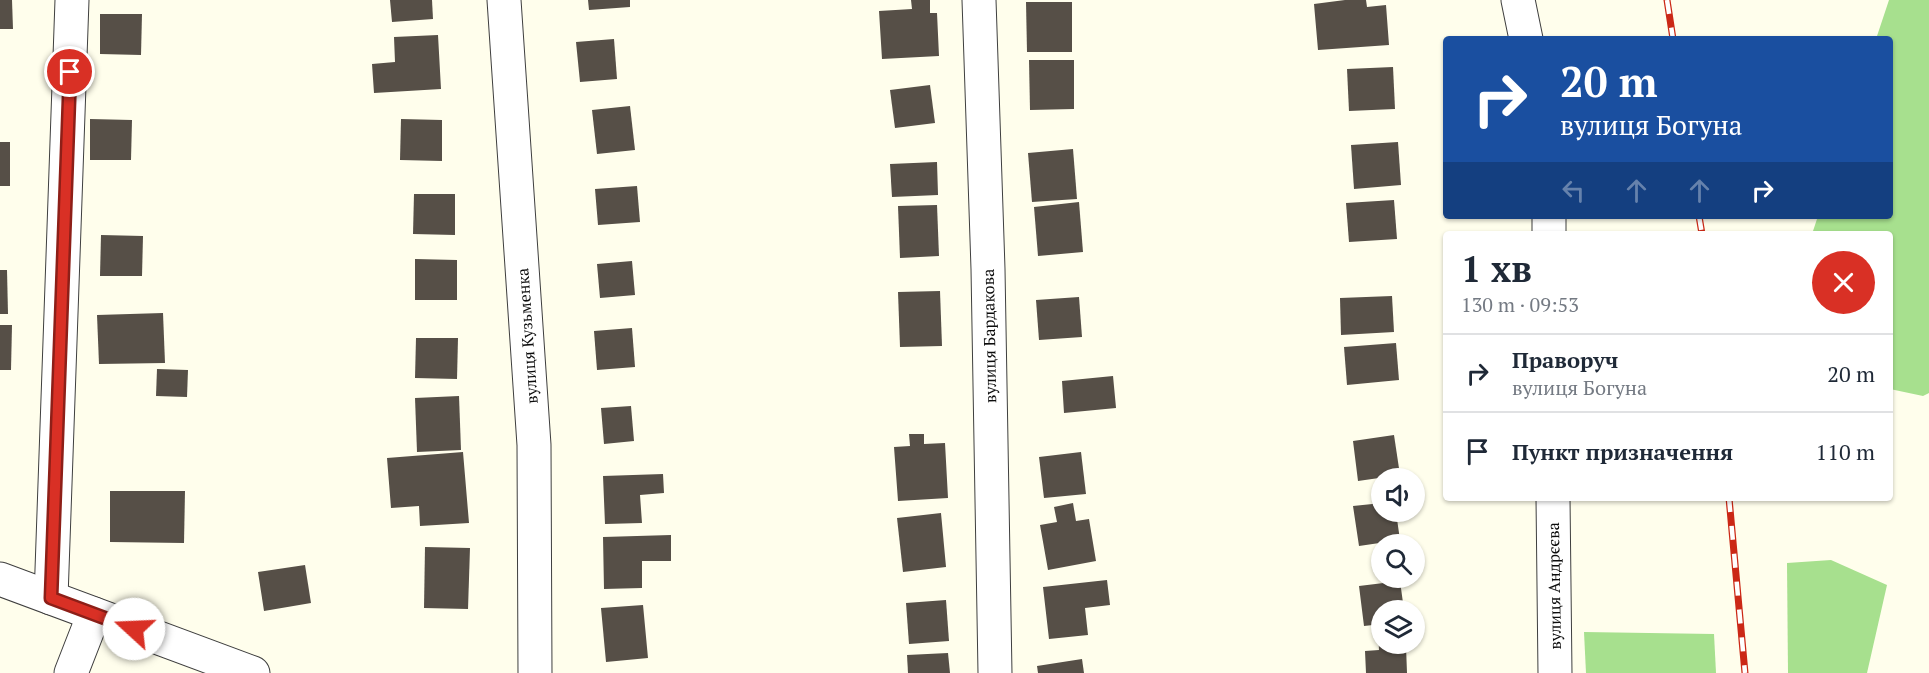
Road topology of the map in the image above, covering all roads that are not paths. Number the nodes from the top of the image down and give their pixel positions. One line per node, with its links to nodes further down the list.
1 (72, 0): 8 (street)
2 (504, 0): 12 (street, вулиця Кузьменка)
3 (979, 0): 13 (street, вулиця Бардакова)
4 (1518, 0): 5 (street)
5 (1525, 36)
6 (1553, 501): 14 (street, вулиця Андрєєва)
7 (0, 579): 8 (street)
8 (51, 598): 9 (street)
9 (94, 614): 10 (street); 11 (street)
10 (71, 673)
11 (253, 673)
12 (535, 673)
13 (995, 673)
14 (1555, 673)

